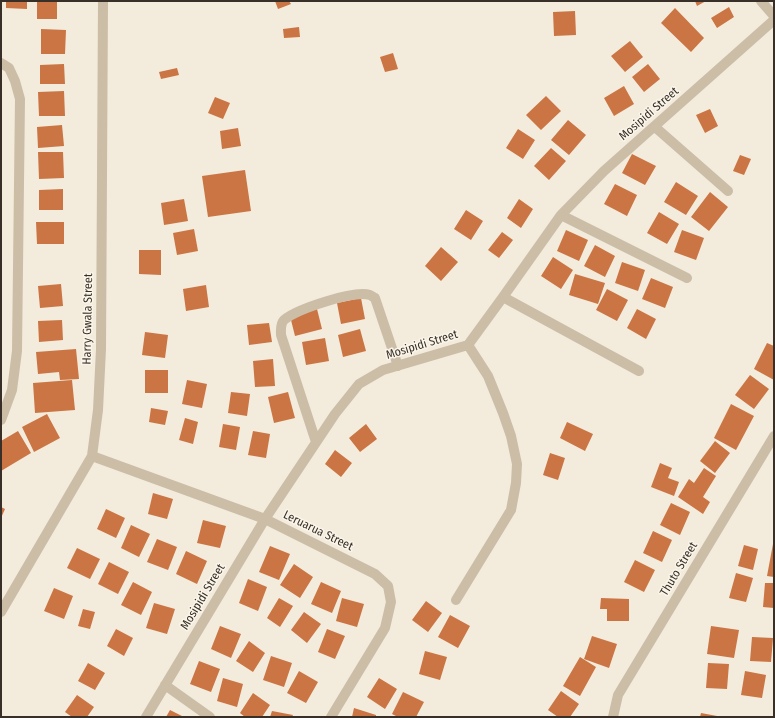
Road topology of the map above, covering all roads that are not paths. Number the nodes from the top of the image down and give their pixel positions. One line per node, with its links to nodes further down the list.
1 (103, 1): 17 (street, Harry Gwala Street)
2 (761, 1): 3 (street)
3 (774, 16)
4 (774, 20): 6 (street, Mosipidi Street)
5 (1, 63): 14 (street)
6 (655, 126): 7 (street); 8 (street, Mosipidi Street)
7 (728, 191)
8 (561, 215): 9 (street); 10 (street, Mosipidi Street)
9 (687, 278)
10 (503, 297): 11 (street, Mosipidi Street); 13 (street)
11 (468, 345): 12 (street, Mosipidi Street); 19 (street)
12 (398, 366): 16 (street, Mosipidi Street); 16 (street)
13 (639, 371)
14 (1, 420)
15 (774, 436): 25 (street, Thuto Street)
16 (316, 442): 18 (street, Mosipidi Street)
17 (92, 456): 18 (street, Leruarua Street); 20 (street, Harry Gwala Street)
18 (265, 519): 21 (street, Mosipidi Street); 24 (street, Leruarua Street)
19 (456, 600)
20 (1, 612)
21 (165, 685): 22 (street, Mosipidi Street); 23 (street)
22 (146, 717)
23 (210, 717)
24 (331, 717)
25 (613, 717)

